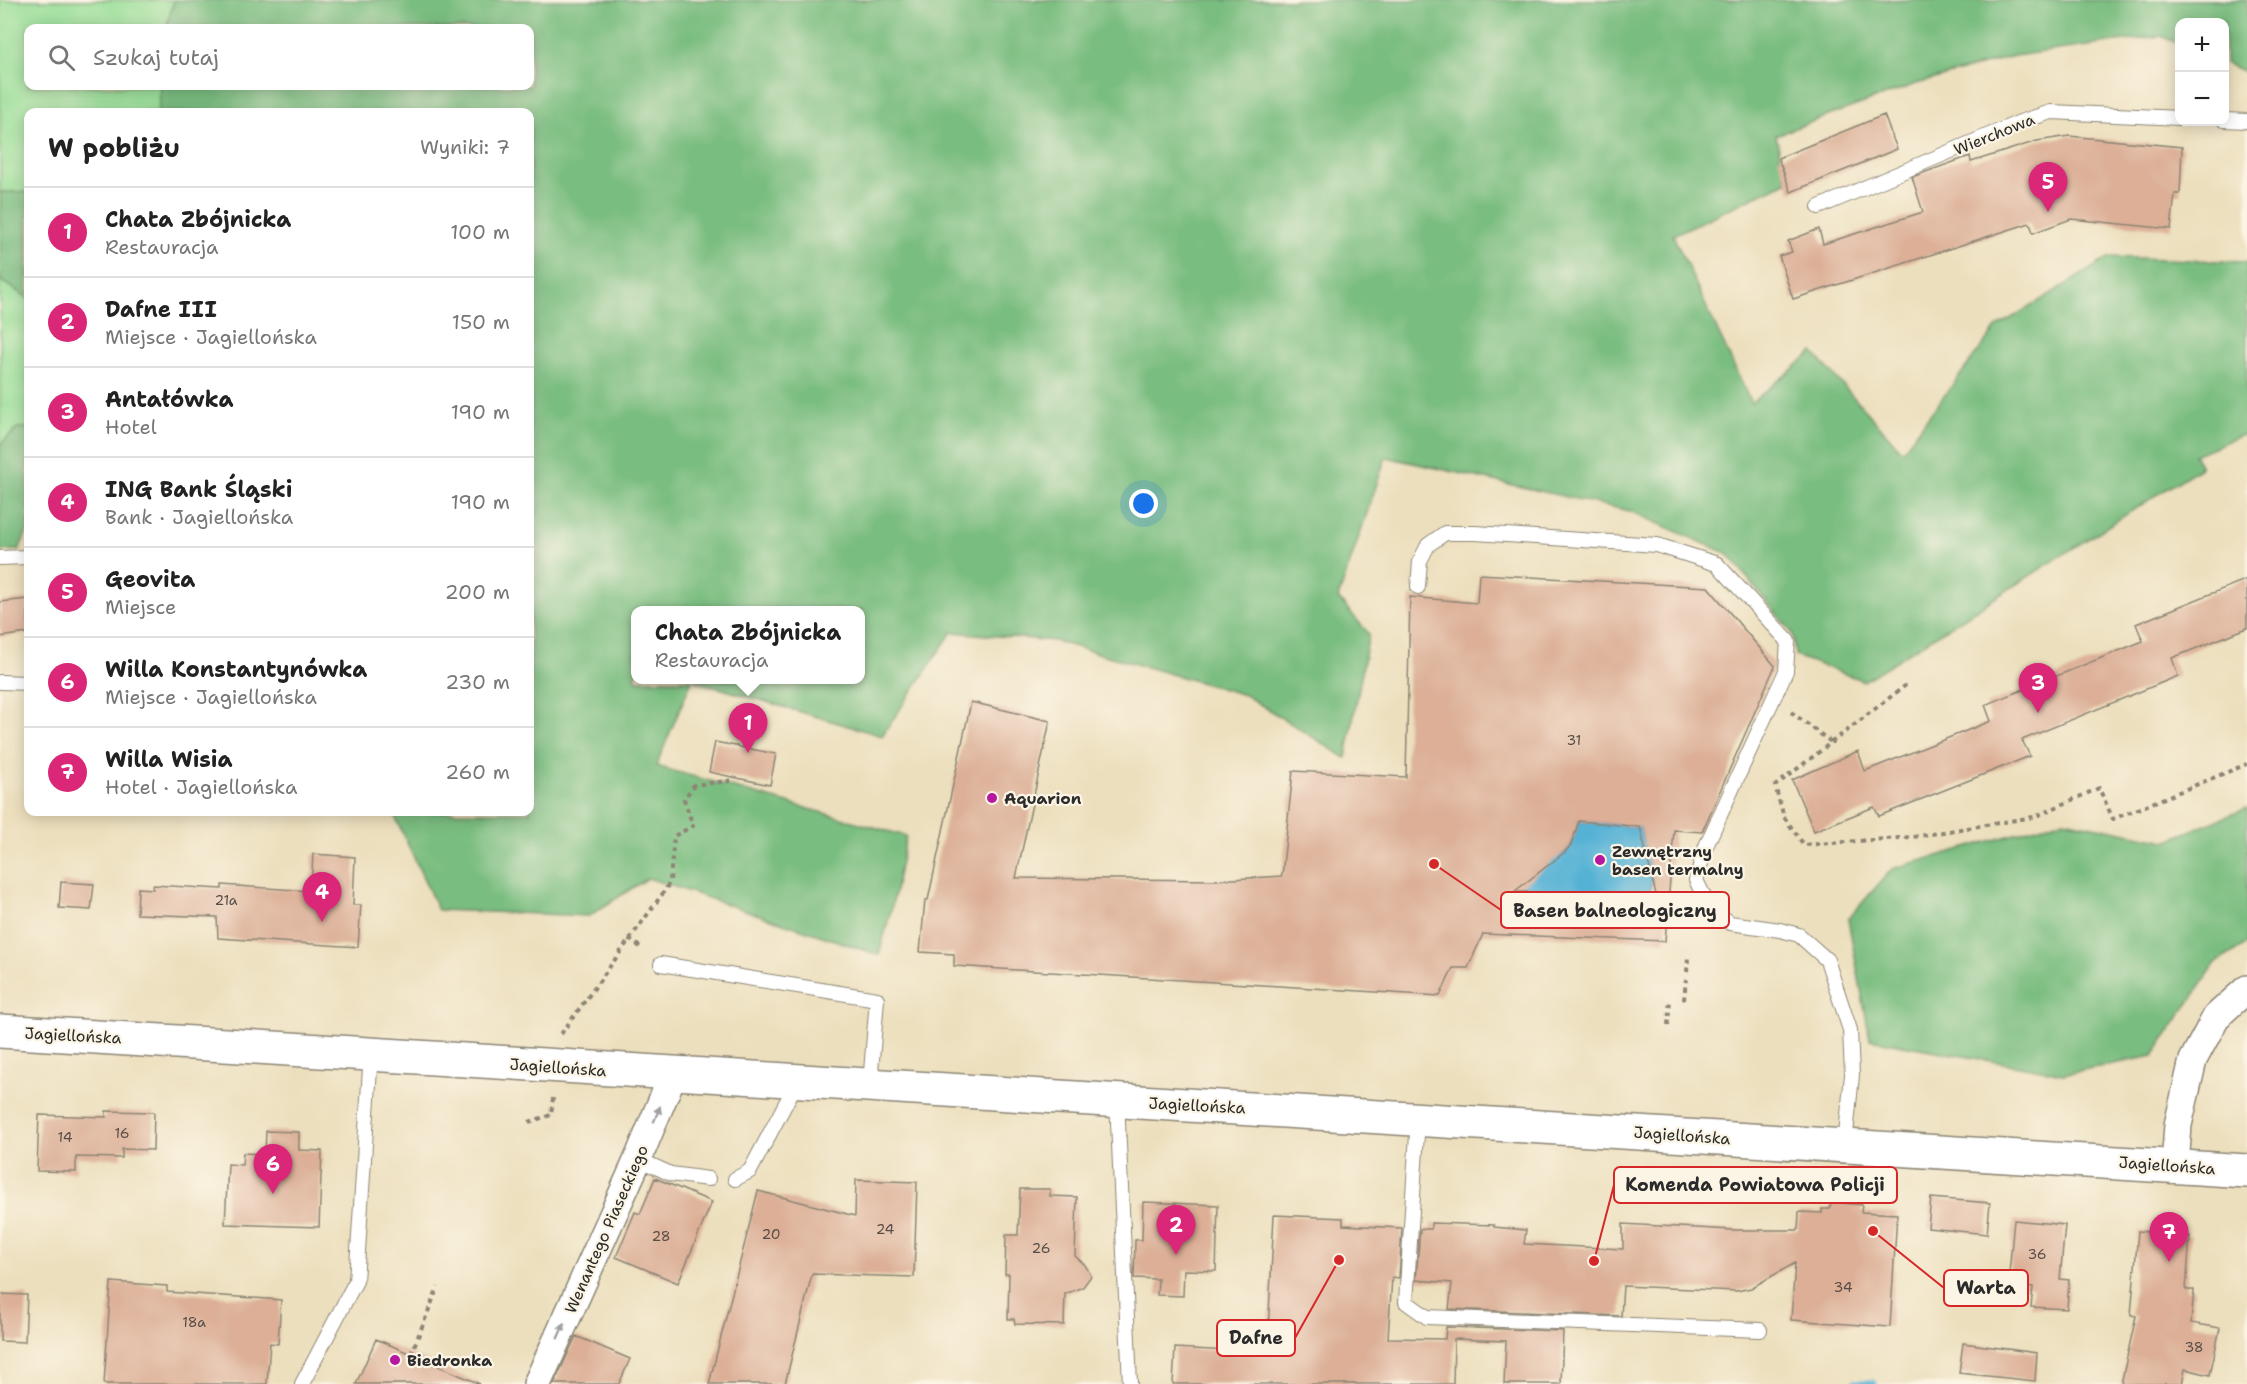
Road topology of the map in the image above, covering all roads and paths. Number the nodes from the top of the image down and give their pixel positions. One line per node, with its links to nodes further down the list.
1 (2175, 118): 4 (lane, Wierchowa)
2 (2229, 120): 3 (lane)
3 (2247, 121)
4 (1819, 207)
5 (24, 557): 6 (lane)
6 (0, 558)
7 (1418, 587): 11 (lane)
8 (0, 682): 9 (lane)
9 (24, 683)
10 (1906, 685): 12 (path)
11 (1773, 703): 12 (path); 33 (lane)
12 (1831, 742): 13 (path)
13 (2247, 764)
14 (734, 777): 24 (path)
15 (1688, 958): 17 (path)
16 (661, 964): 28 (lane)
17 (1687, 972)
18 (1686, 980): 21 (path)
19 (2247, 989): 35 (street)
20 (1670, 999): 22 (path)
21 (1684, 1000)
22 (1668, 1025)
23 (0, 1031): 25 (street, Jagiellońska)
24 (559, 1037)
25 (371, 1053): 26 (street, Jagiellońska); 42 (lane)
26 (673, 1074): 27 (street, Jagiellońska); 34 (street, Wenantego Piaseckiego, one-way to 26)
27 (798, 1080): 28 (street, Jagiellońska); 38 (lane)
28 (870, 1084): 30 (street, Jagiellońska)
29 (554, 1095): 32 (path)
30 (1117, 1100): 31 (street, Jagiellońska); 44 (lane)
31 (1418, 1119): 33 (street, Jagiellońska); 40 (lane)
32 (529, 1122)
33 (1845, 1144): 35 (street, Jagiellońska)
34 (638, 1159): 37 (lane); 43 (street, Wenantego Piaseckiego, one-way to 34)
35 (2175, 1166): 36 (street, Jagiellońska)
36 (2247, 1171)
37 (708, 1179)
38 (735, 1179)
39 (438, 1287): 41 (path)
40 (1760, 1330)
41 (411, 1354)
42 (302, 1384)
43 (537, 1384)
44 (1130, 1384)

